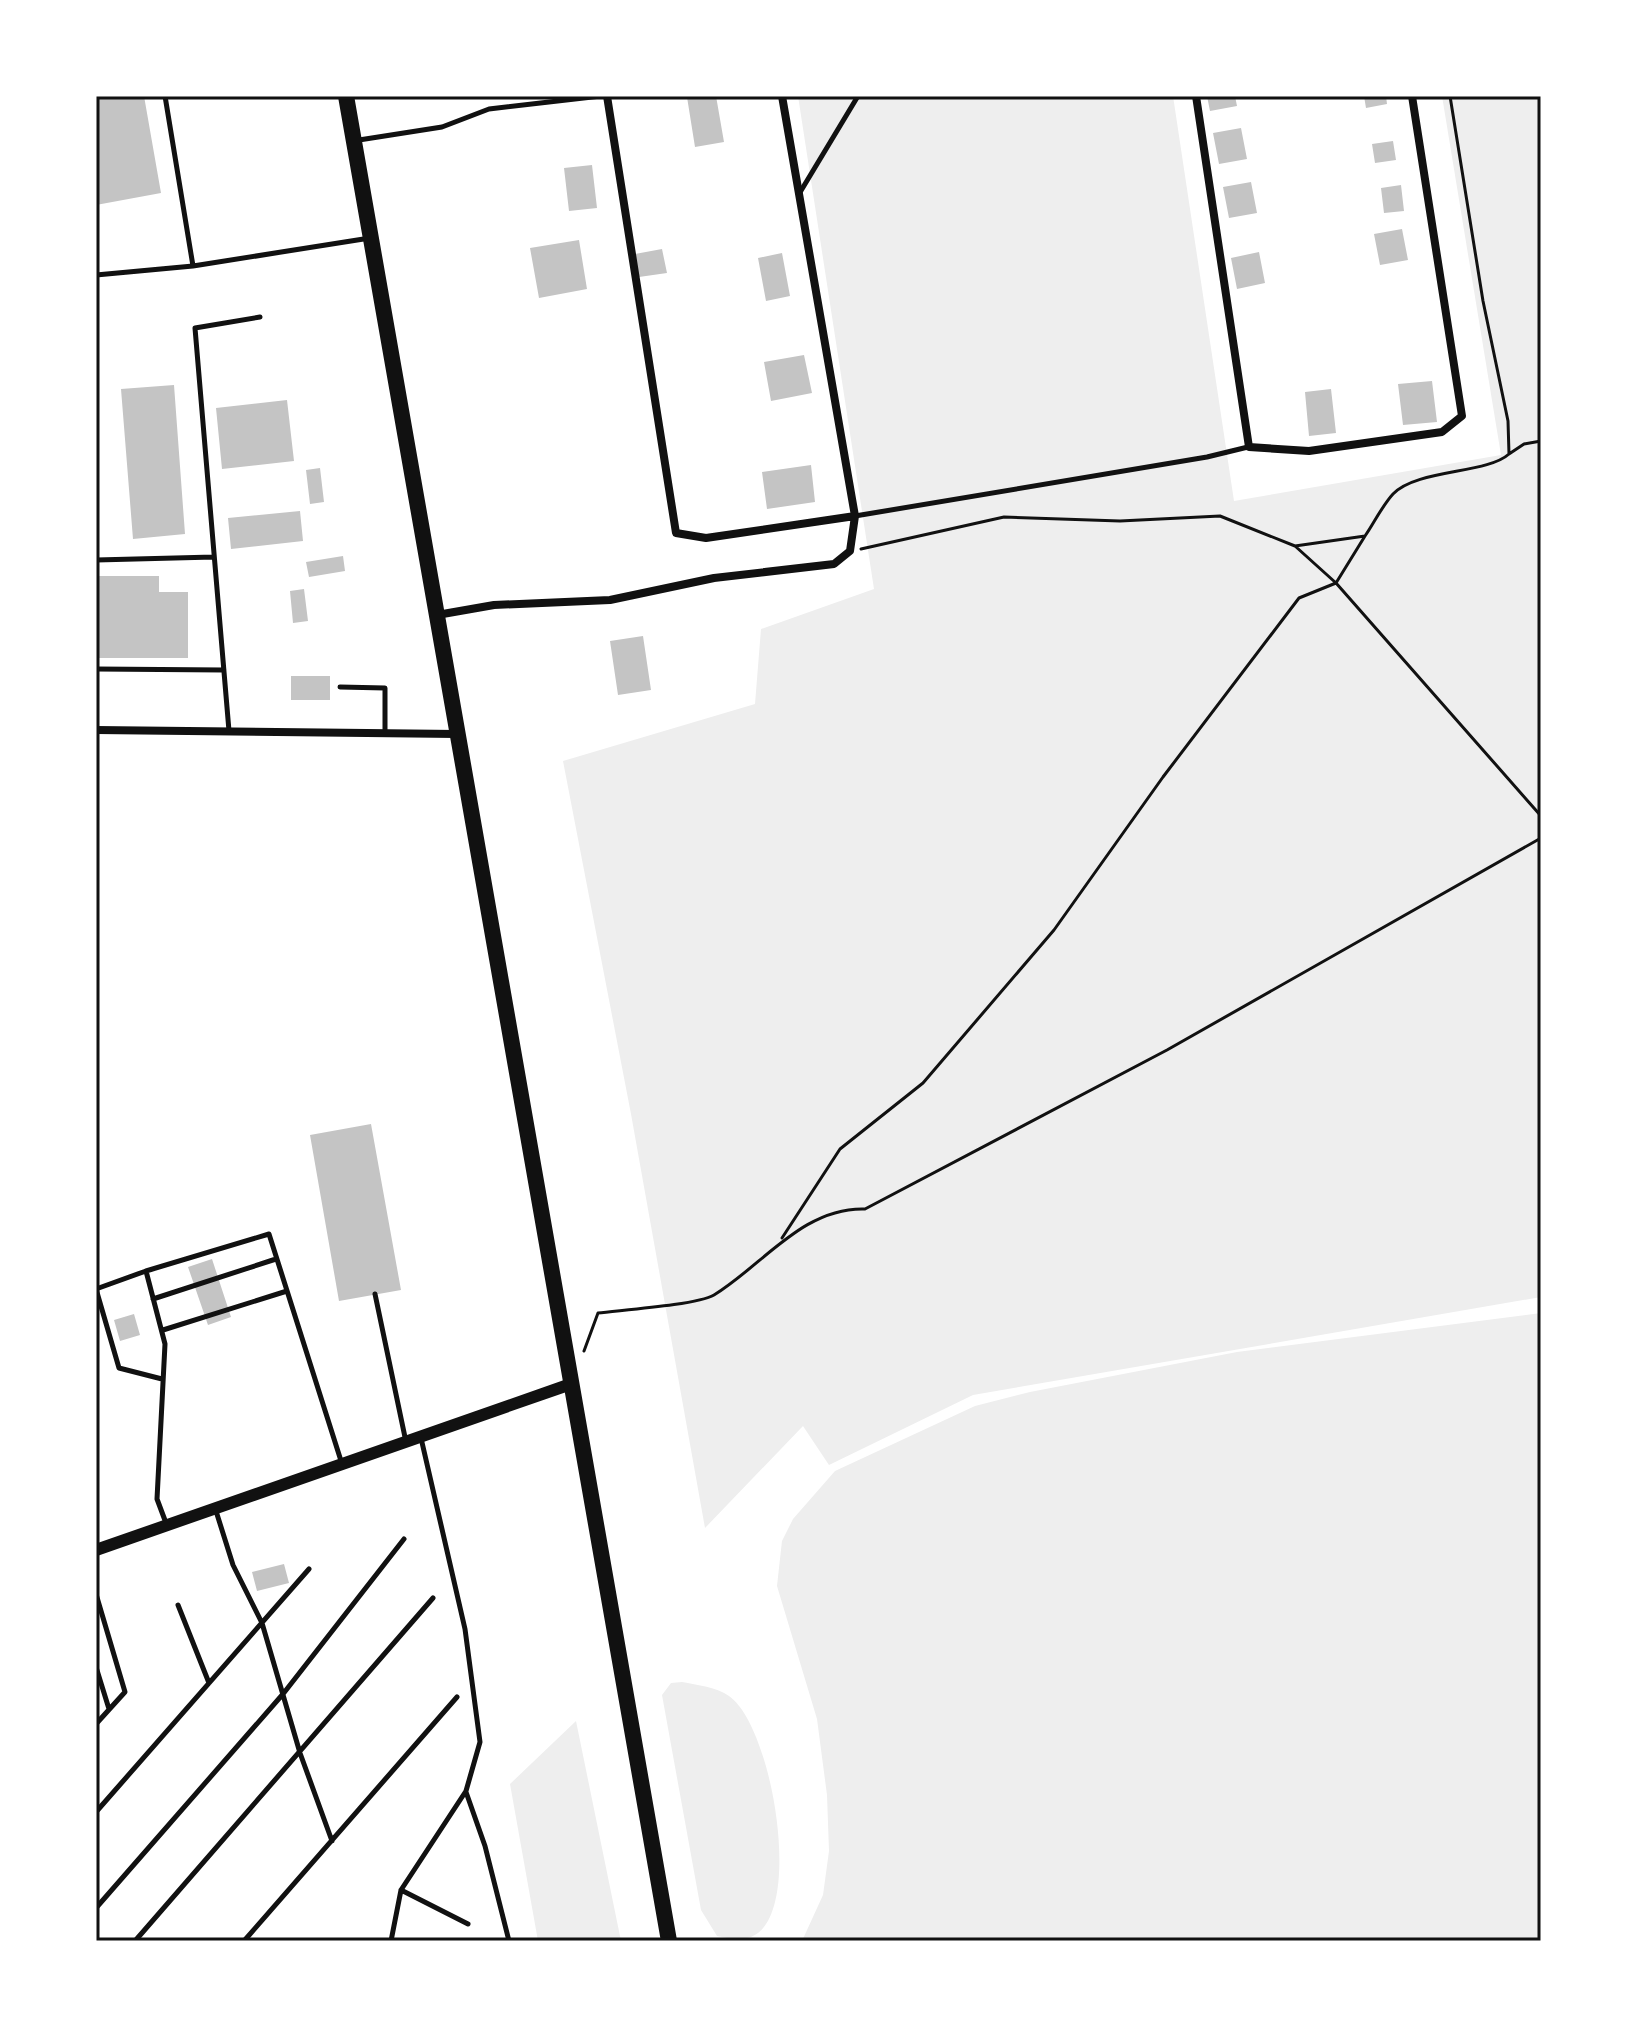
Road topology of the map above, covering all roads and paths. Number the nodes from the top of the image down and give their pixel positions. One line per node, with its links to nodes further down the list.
1 (165, 96): 12 (lane)
2 (346, 96): 9 (main road)
3 (604, 96): 9 (lane); 18 (street)
4 (782, 96): 10 (street)
5 (858, 96): 10 (lane)
6 (1196, 96): 16 (street)
7 (1412, 96): 16 (street)
8 (1450, 96): 17 (path)
9 (354, 141): 11 (main road)
10 (798, 195): 18 (street)
11 (370, 238): 12 (lane); 25 (main road)
12 (193, 266): 13 (lane)
13 (96, 275)
14 (260, 317): 22 (lane)
15 (1541, 441): 17 (path)
16 (1249, 447): 18 (lane)
17 (1509, 454): 19 (path)
18 (855, 516): 21 (street)
19 (1365, 536): 20 (path); 24 (path)
20 (1295, 546): 21 (path); 24 (path)
21 (850, 551): 25 (street)
22 (214, 557): 23 (lane); 27 (lane)
23 (96, 560)
24 (1336, 583): 33 (path); 35 (path)
25 (436, 615): 32 (main road)
26 (96, 669): 27 (lane)
27 (224, 670): 30 (lane)
28 (340, 687): 31 (lane)
29 (96, 730): 30 (street)
30 (229, 731): 31 (street)
31 (385, 733): 32 (street)
32 (458, 734): 45 (main road)
33 (1541, 816)
34 (1541, 838): 35 (path)
35 (780, 1241): 43 (path)
36 (276, 1259): 37 (lane); 39 (lane); 41 (lane)
37 (146, 1271): 38 (lane); 41 (lane)
38 (96, 1289): 44 (lane)
39 (287, 1291): 42 (lane); 48 (lane)
40 (375, 1294): 47 (lane)
41 (153, 1299): 42 (lane)
42 (163, 1330): 44 (lane)
43 (582, 1356)
44 (162, 1379): 50 (lane)
45 (571, 1384): 46 (street); 75 (main road)
46 (420, 1437): 47 (street); 65 (lane)
47 (406, 1442): 48 (street)
48 (343, 1465): 49 (street)
49 (216, 1509): 50 (street); 57 (lane)
50 (167, 1526): 52 (street)
51 (404, 1539): 60 (lane)
52 (96, 1550)
53 (309, 1569): 57 (lane)
54 (96, 1594): 62 (lane)
55 (433, 1598): 64 (lane)
56 (178, 1605): 59 (lane)
57 (262, 1623): 59 (lane); 60 (lane)
58 (96, 1667): 62 (lane)
59 (209, 1683): 66 (lane)
60 (283, 1694): 64 (lane); 69 (lane)
61 (457, 1697): 67 (lane)
62 (109, 1709): 63 (lane)
63 (96, 1724)
64 (300, 1753): 67 (lane); 71 (lane)
65 (466, 1791): 68 (lane); 74 (lane)
66 (96, 1812)
67 (332, 1841): 72 (lane)
68 (401, 1890): 70 (lane); 73 (lane)
69 (96, 1908)
70 (468, 1924)
71 (135, 1941)
72 (244, 1941)
73 (391, 1941)
74 (509, 1941)
75 (669, 1941)

